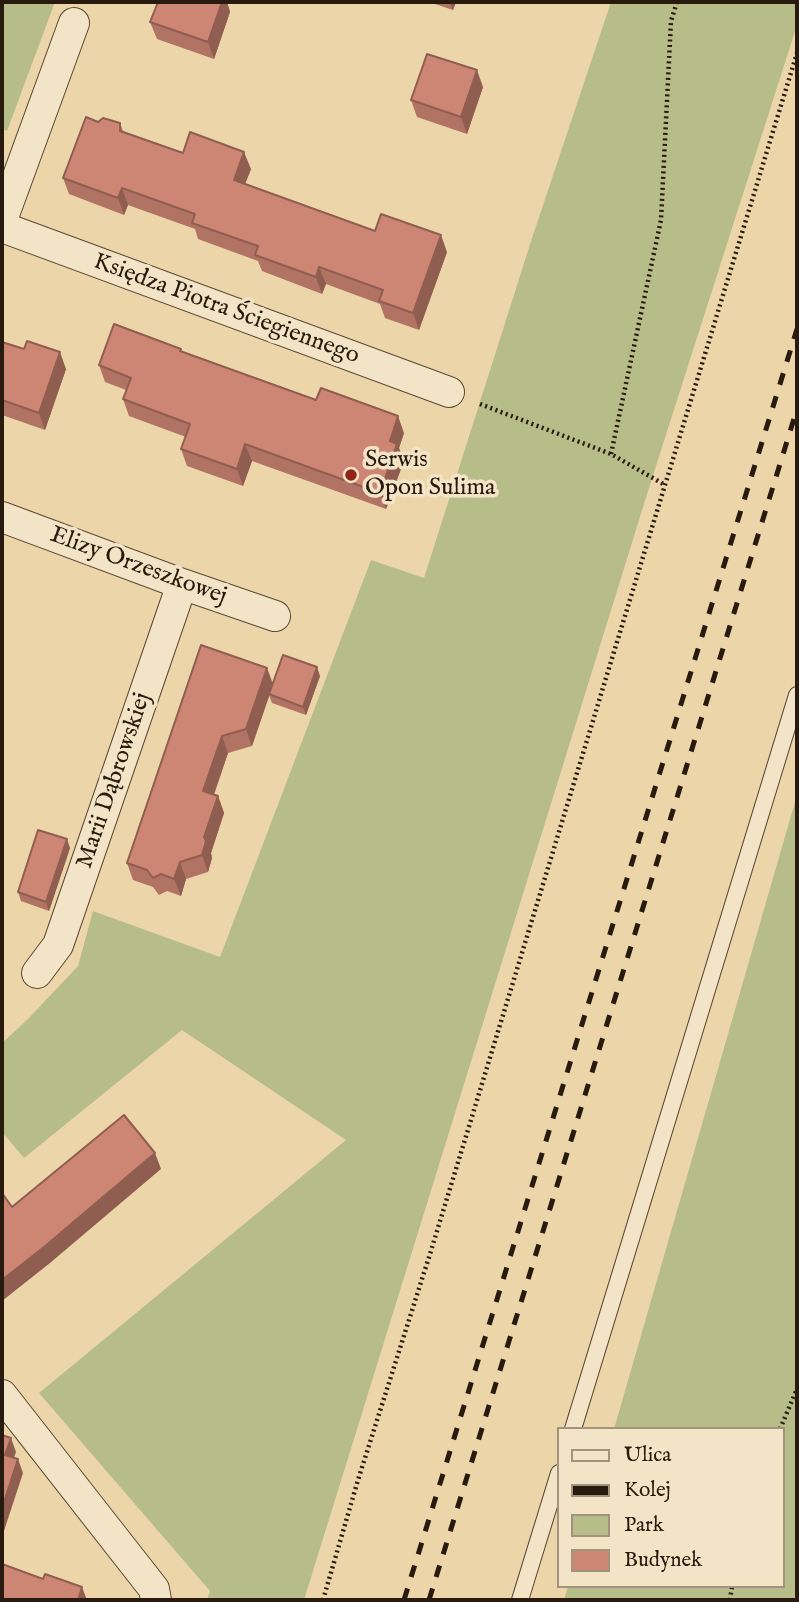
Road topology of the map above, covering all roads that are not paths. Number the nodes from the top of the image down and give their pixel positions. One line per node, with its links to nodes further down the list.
1 (74, 23): 2 (street)
2 (2, 220)
3 (2, 227): 4 (street, Księdza Piotra Ściegiennego)
4 (449, 393)
5 (2, 517): 6 (street, Elizy Orzeszkowej)
6 (182, 584): 7 (street, Elizy Orzeszkowej); 9 (street, Marii Dąbrowskiej)
7 (275, 617)
8 (797, 695): 11 (lane)
9 (37, 972)
10 (2, 1395): 13 (street)
11 (574, 1427)
12 (558, 1477): 14 (lane)
13 (156, 1600)
14 (520, 1600)

